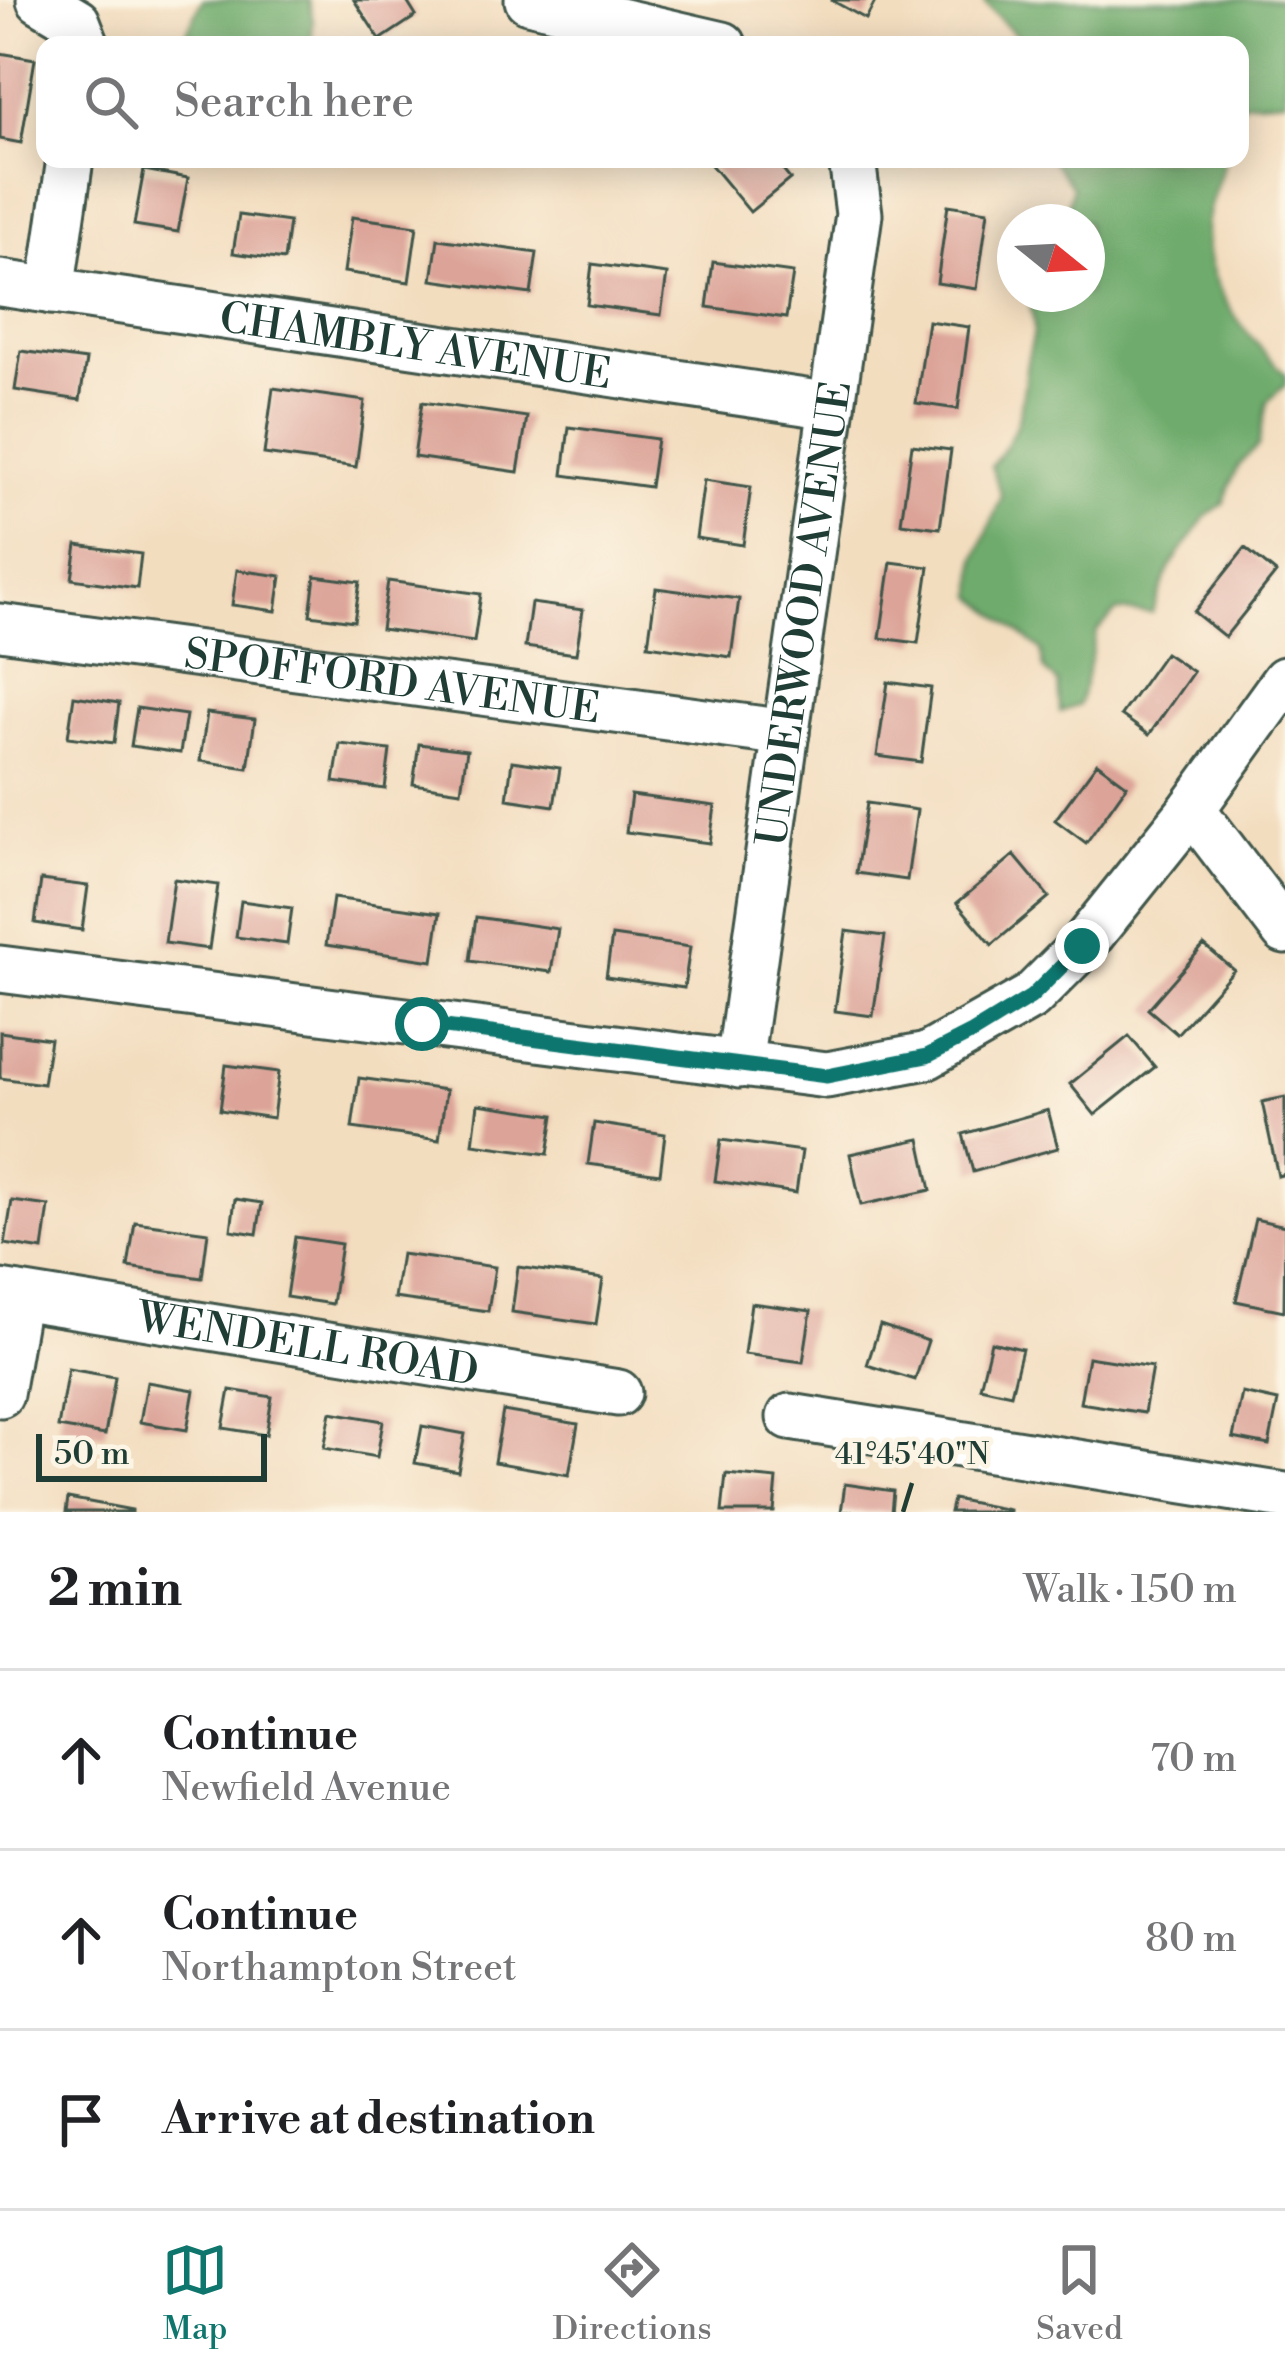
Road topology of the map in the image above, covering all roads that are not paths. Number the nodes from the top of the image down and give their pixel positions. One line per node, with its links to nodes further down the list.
1 (40, 0): 3 (street)
2 (528, 0): 4 (street)
3 (82, 36)
4 (684, 36)
5 (69, 168): 8 (street)
6 (853, 168): 9 (street, UNDERWOOD AVENUE)
7 (0, 284): 8 (street, CHAMBLY AVENUE)
8 (51, 291): 9 (street, CHAMBLY AVENUE)
9 (832, 406): 12 (street, UNDERWOOD AVENUE)
10 (0, 627): 12 (street, SPOFFORD AVENUE)
11 (1285, 680): 13 (street)
12 (786, 733): 16 (street, UNDERWOOD AVENUE)
13 (1192, 809): 14 (street); 16 (street)
14 (1285, 931)
15 (0, 969): 16 (street)
16 (739, 1065)
17 (8, 1294): 18 (street, WENDELL ROAD); 19 (street)
18 (618, 1393)
19 (0, 1394)
20 (790, 1417): 21 (street)
21 (1285, 1496)

